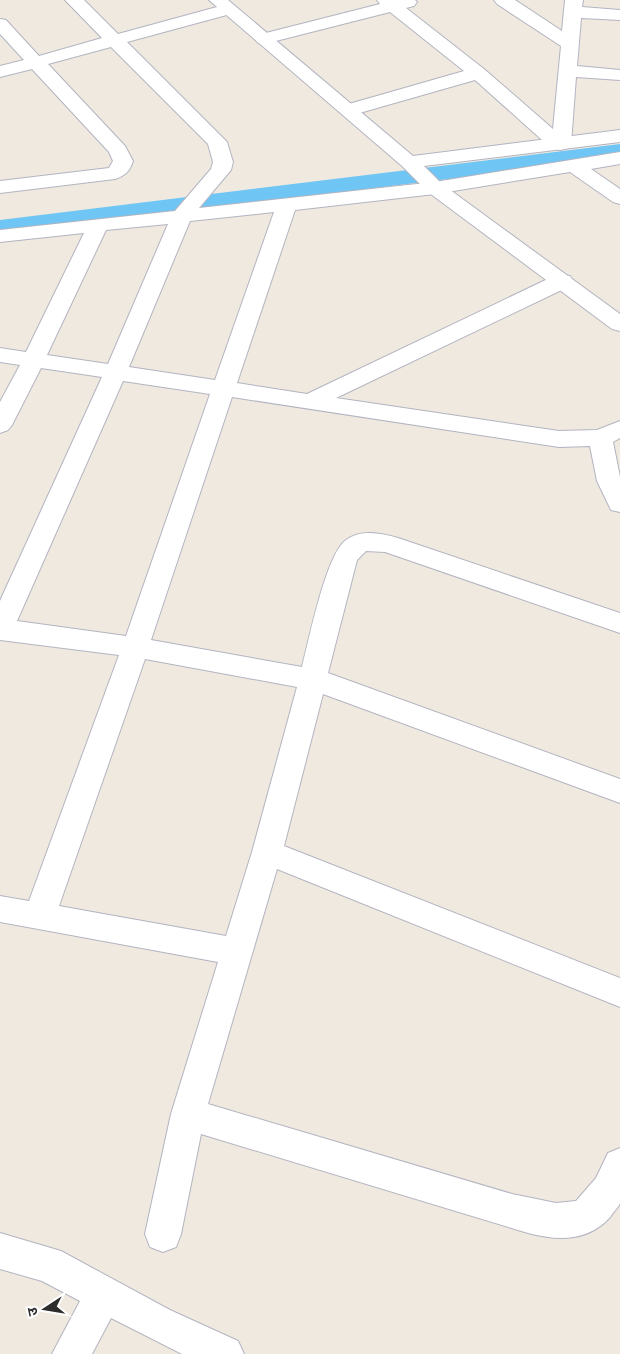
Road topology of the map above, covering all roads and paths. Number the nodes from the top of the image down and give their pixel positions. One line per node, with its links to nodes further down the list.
1 (74, 0): 10 (street)
2 (416, 0): 4 (street)
3 (503, 0): 11 (street)
4 (389, 3): 9 (street); 15 (street)
5 (223, 5): 9 (street); 10 (street)
6 (574, 6): 7 (street); 11 (street)
7 (620, 15)
8 (0, 24): 12 (street)
9 (264, 39): 17 (street)
10 (116, 40): 12 (street); 27 (street)
11 (570, 44): 13 (street)
12 (34, 61): 14 (street); 24 (street)
13 (568, 71): 16 (street); 19 (street)
14 (0, 72)
15 (478, 73): 17 (street); 19 (street)
16 (620, 75)
17 (349, 110): 21 (street)
18 (620, 136): 19 (street)
19 (559, 144): 21 (street)
20 (620, 158): 22 (street)
21 (410, 163): 23 (street)
22 (573, 165): 23 (street); 25 (street)
23 (433, 186): 26 (street); 30 (street)
24 (0, 187)
25 (620, 198)
26 (287, 203): 27 (street); 35 (street)
27 (182, 215): 28 (street); 34 (street)
28 (98, 225): 29 (street); 33 (street)
29 (0, 236)
30 (562, 281): 31 (street); 36 (street)
31 (620, 324)
32 (0, 355): 33 (street)
33 (34, 359): 34 (street); 37 (street)
34 (116, 371): 35 (street); 41 (street)
35 (224, 387): 36 (street); 42 (street)
36 (311, 401): 38 (street)
37 (0, 425)
38 (611, 434): 39 (street)
39 (620, 504)
40 (620, 623): 43 (street)
41 (0, 630): 42 (street)
42 (135, 648): 43 (street); 47 (street)
43 (313, 679): 44 (street); 45 (street)
44 (620, 791)
45 (267, 852): 48 (street); 49 (street)
46 (0, 908): 47 (street)
47 (40, 915): 48 (street)
48 (237, 952): 50 (street)
49 (620, 993)
50 (188, 1114): 51 (street); 52 (street)
51 (620, 1165)
52 (163, 1234)
53 (0, 1250): 54 (street)
54 (104, 1294): 55 (street); 56 (street)
55 (71, 1354)
56 (225, 1354)

